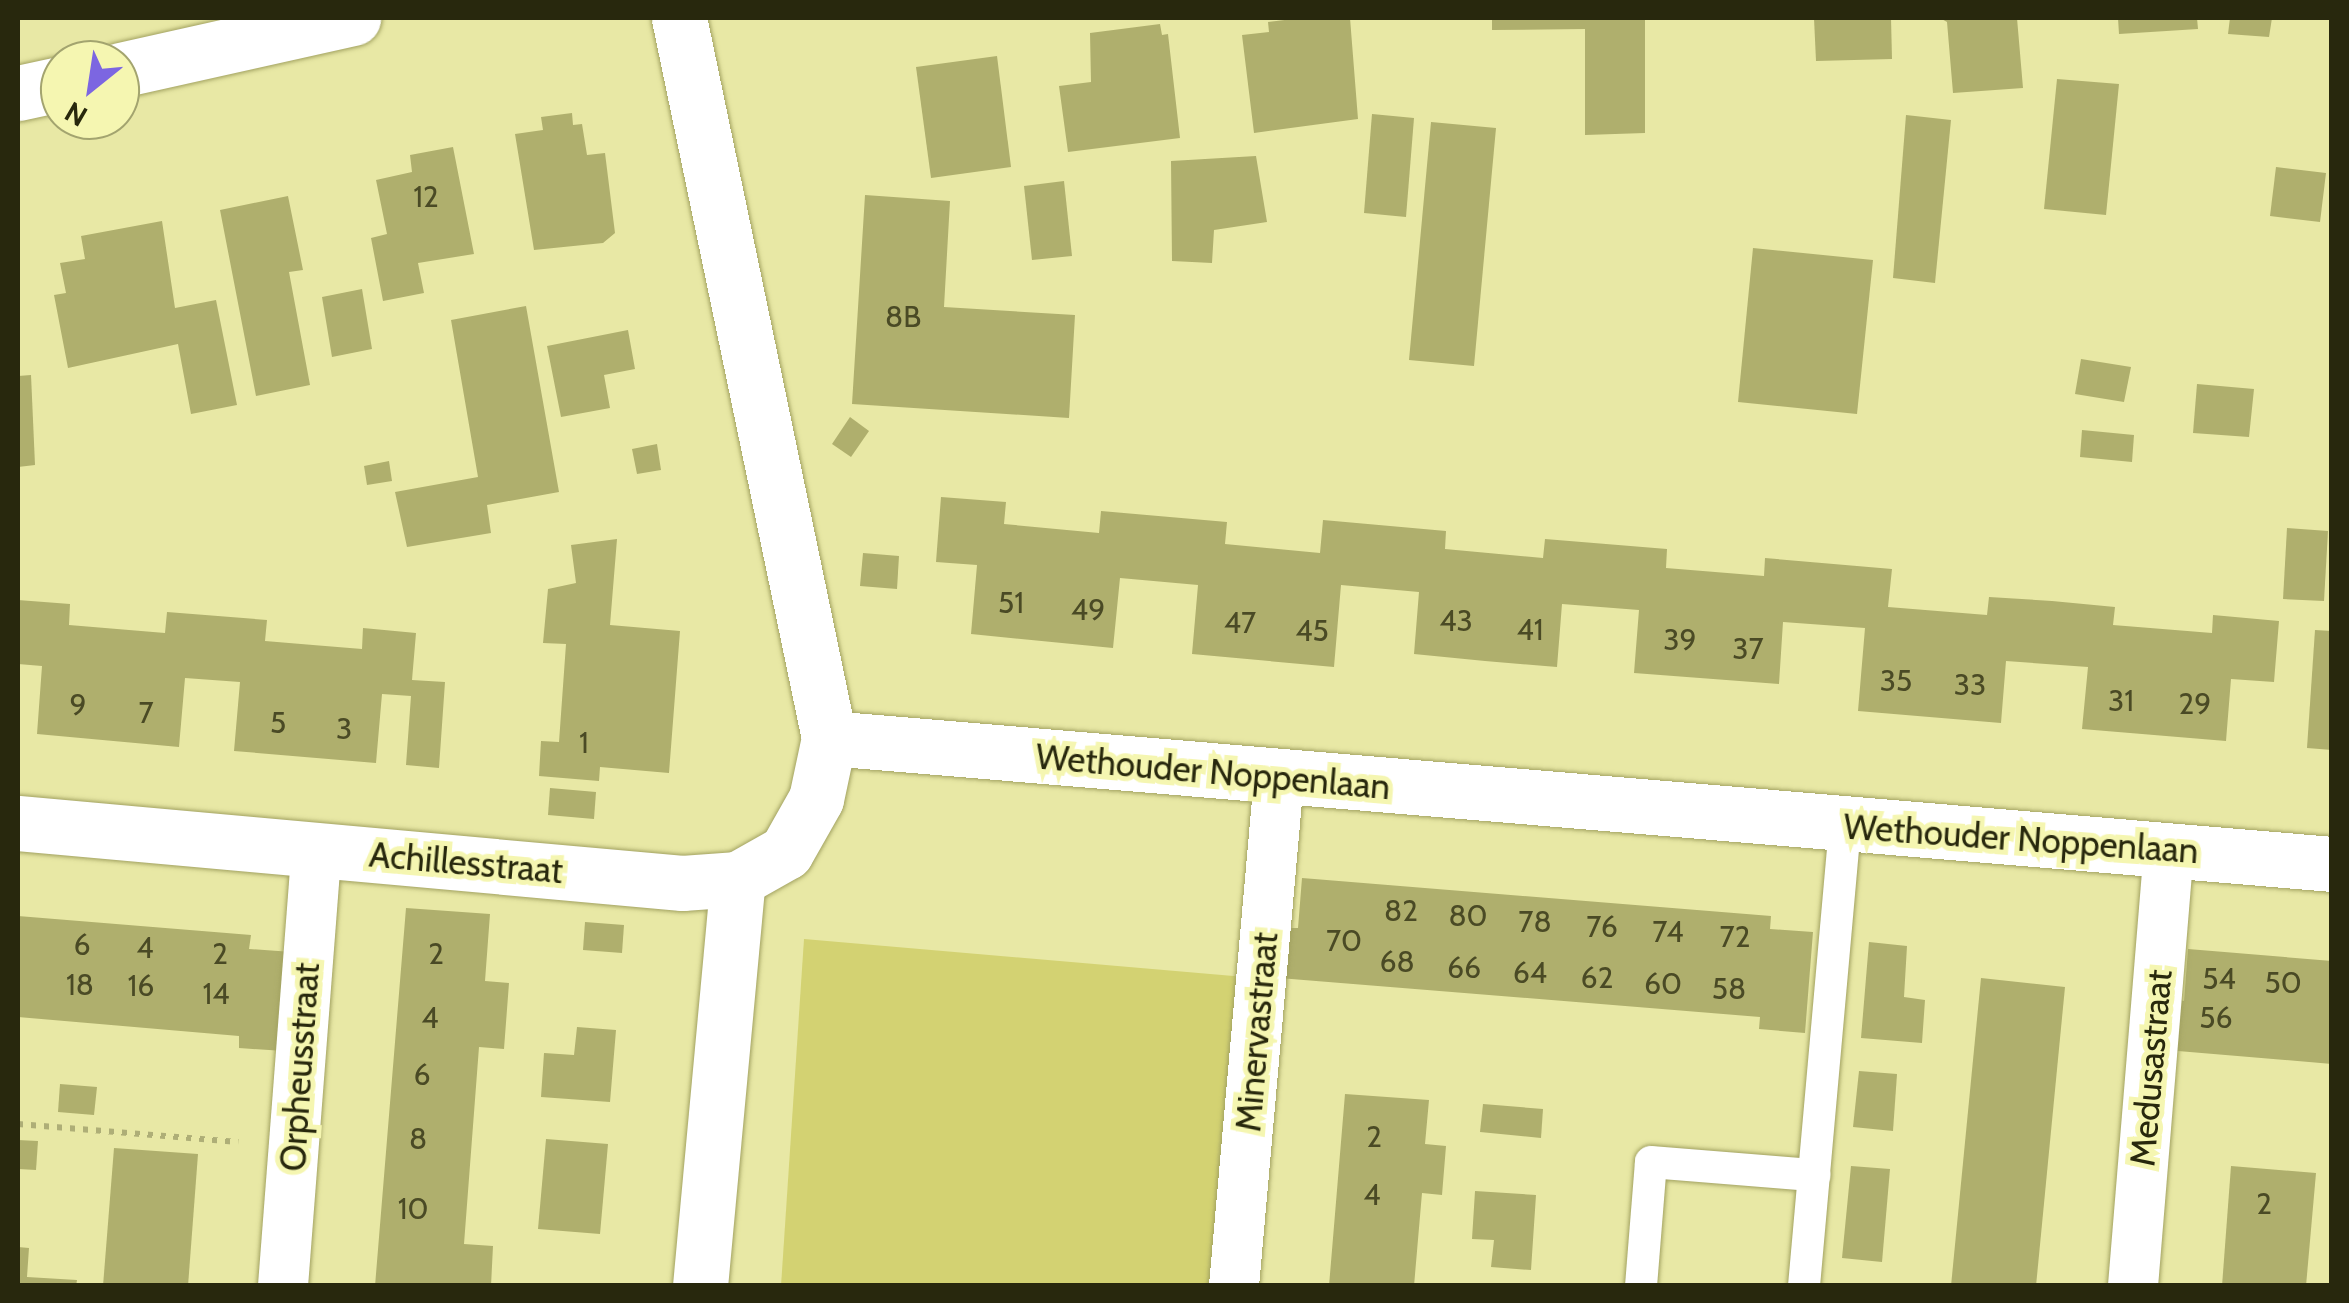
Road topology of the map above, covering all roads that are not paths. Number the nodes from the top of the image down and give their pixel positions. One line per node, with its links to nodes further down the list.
1 (353, 18): 3 (street)
2 (679, 18): 4 (street)
3 (140, 66)
4 (830, 738): 5 (street, Wethouder Noppenlaan); 11 (street, Achillesstraat)
5 (1279, 778): 7 (street, Wethouder Noppenlaan); 15 (street, Minervastraat)
6 (18, 823): 8 (street, Achillesstraat)
7 (1845, 825): 9 (street, Wethouder Noppenlaan); 12 (lane)
8 (317, 849): 11 (street, Achillesstraat); 13 (street, Orpheusstraat)
9 (2170, 850): 10 (street, Wethouder Noppenlaan); 18 (street, Medusastraat)
10 (2332, 864)
11 (738, 879): 14 (street)
12 (1814, 1175): 16 (lane); 17 (lane)
13 (283, 1286)
14 (700, 1286)
15 (1234, 1286)
16 (1641, 1286)
17 (1804, 1286)
18 (2133, 1286)

